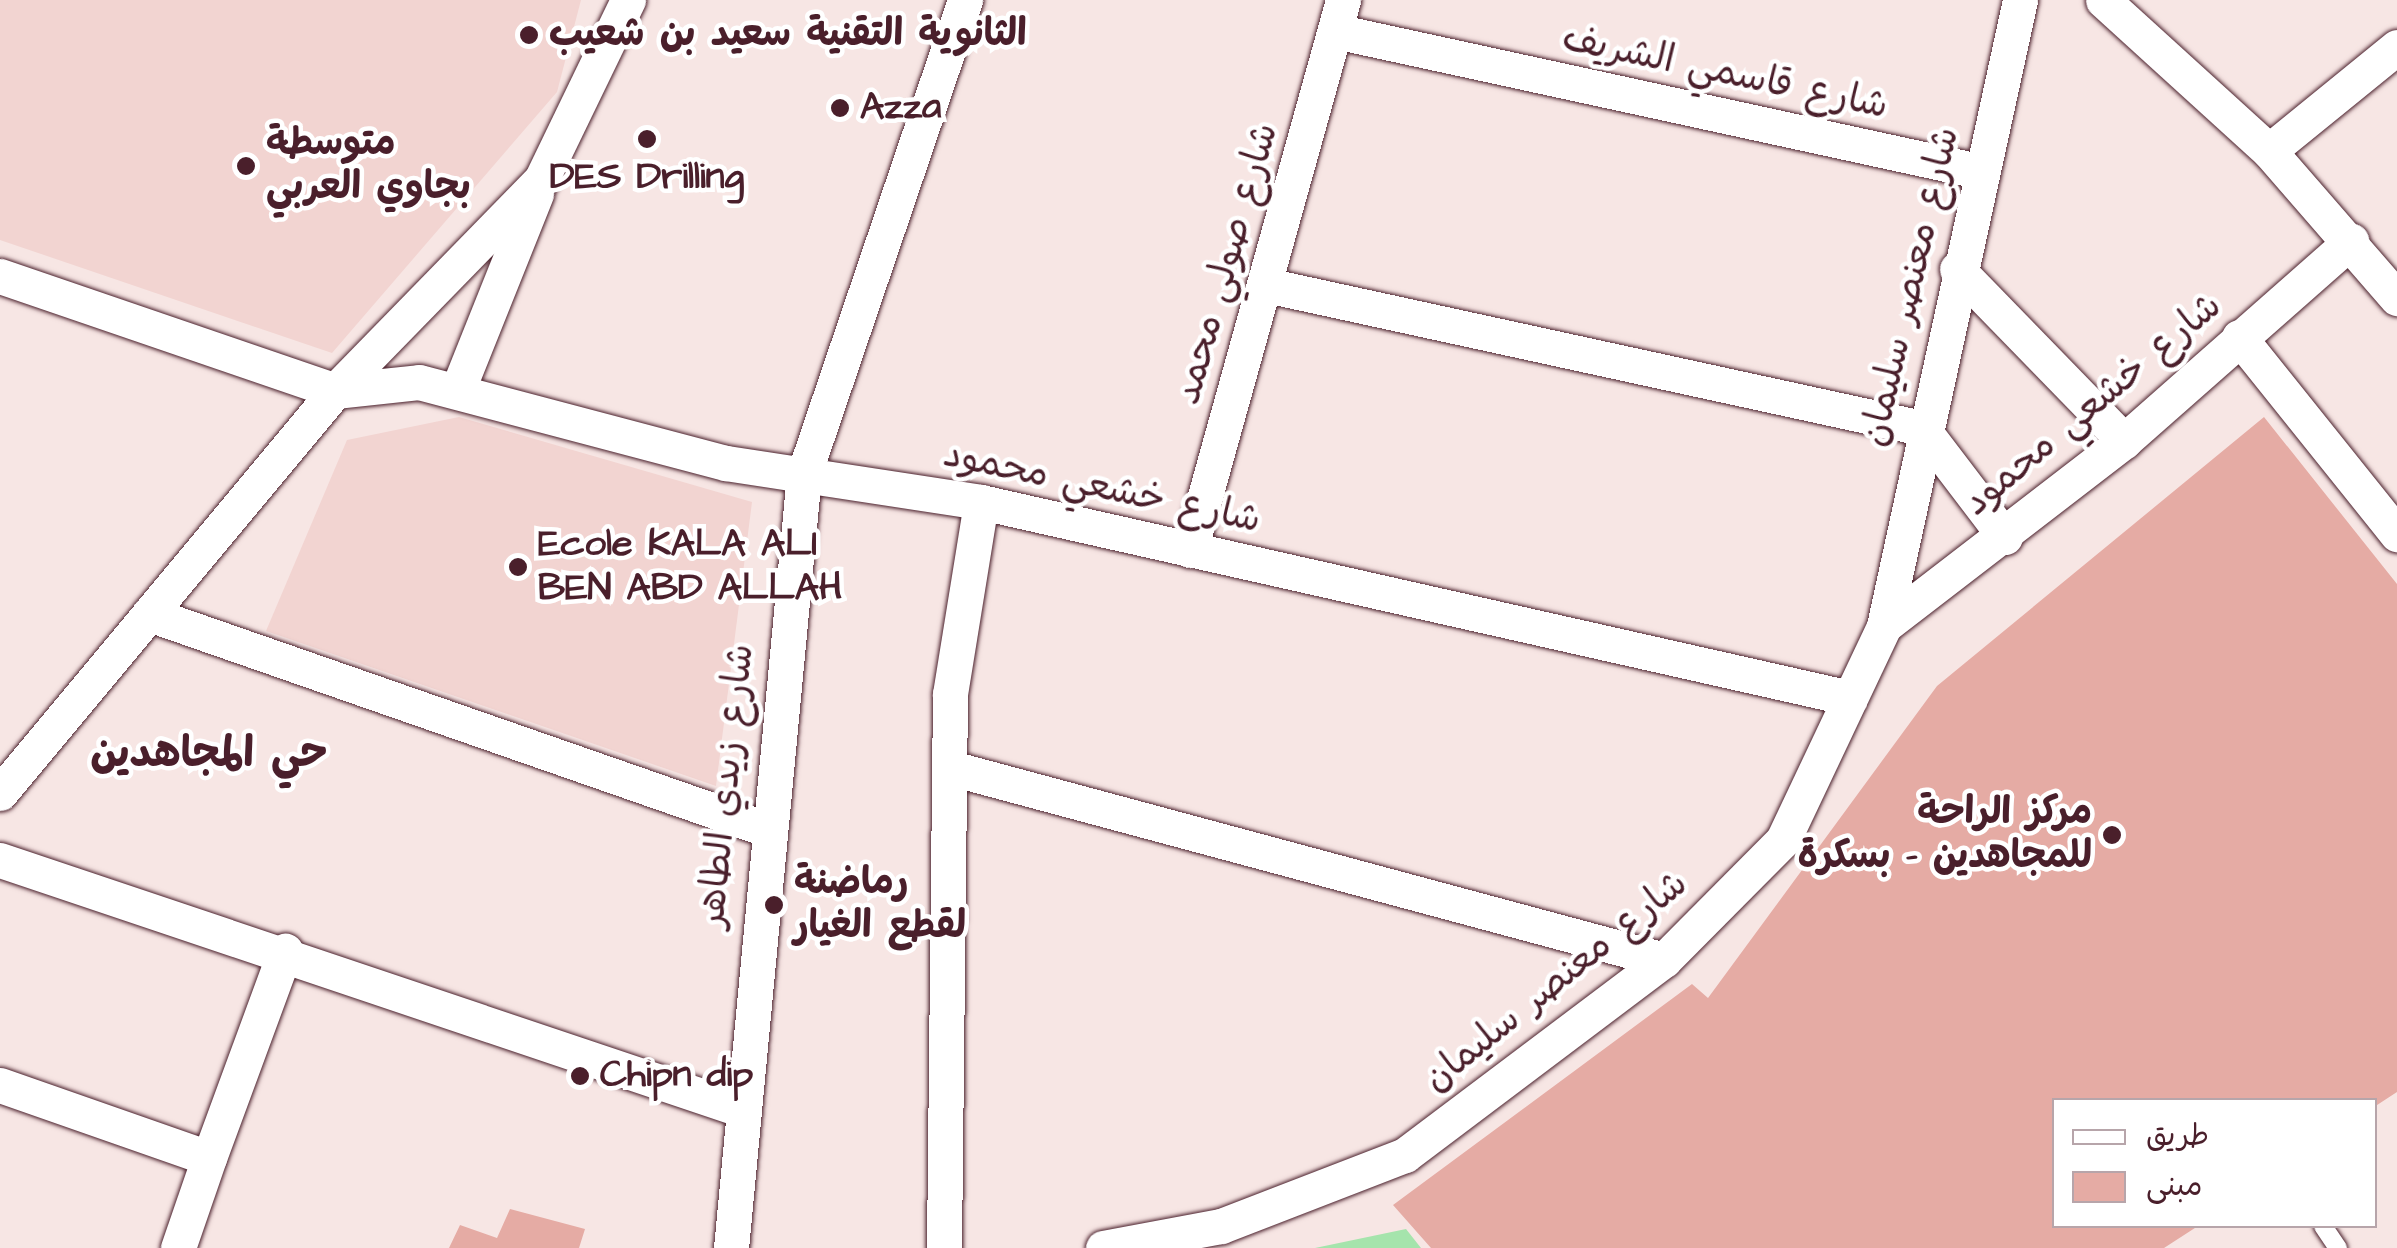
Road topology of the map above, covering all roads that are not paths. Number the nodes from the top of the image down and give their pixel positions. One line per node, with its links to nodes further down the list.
1 (628, 0): 9 (street)
2 (965, 0): 20 (street, شارع زيدي الطاهر)
3 (2020, 0): 8 (street, شارع معنصر سليمان)
4 (2103, 0): 7 (street)
5 (1339, 16): 8 (street, شارع قاسمي الشريف); 13 (street, شارع صولي محمد)
6 (2397, 47): 7 (street)
7 (2269, 151): 10 (street)
8 (1978, 171): 11 (street, شارع معنصر سليمان)
9 (542, 180): 16 (street); 17 (street)
10 (2350, 241): 14 (street); 15 (street, شارع خشعي محمود)
11 (1957, 269): 18 (street, شارع معنصر سليمان); 19 (street)
12 (0, 276): 17 (street)
13 (1266, 284): 18 (street); 24 (street, شارع صولي محمد)
14 (2397, 298)
15 (2239, 337): 19 (street, شارع خشعي محمود); 22 (street)
16 (458, 388): 17 (street, شارع خشعي محمود); 20 (street, شارع خشعي محمود)
17 (336, 391): 25 (street)
18 (1922, 428): 23 (street); 26 (street, شارع معنصر سليمان)
19 (2124, 441): 23 (street, شارع خشعي محمود)
20 (804, 474): 21 (street, شارع خشعي محمود); 30 (street, شارع زيدي الطاهر)
21 (981, 502): 24 (street, شارع خشعي محمود); 28 (street)
22 (2397, 534)
23 (2004, 537): 26 (street, شارع خشعي محمود)
24 (1190, 550): 27 (street, شارع خشعي محمود)
25 (149, 614): 29 (street); 30 (street)
26 (1884, 626): 27 (street, شارع معنصر سليمان)
27 (1850, 698): 33 (street, شارع معنصر سليمان)
28 (951, 768): 33 (street); 39 (street)
29 (0, 793)
30 (766, 829): 35 (street, شارع زيدي الطاهر)
31 (0, 860): 32 (street)
32 (285, 952): 35 (street); 36 (street)
33 (1664, 960): 40 (street, شارع معنصر سليمان)
34 (0, 1085): 36 (street)
35 (738, 1108): 38 (street, شارع زيدي الطاهر)
36 (209, 1158): 37 (street)
37 (178, 1248)
38 (731, 1248)
39 (944, 1248)
40 (1103, 1248)

